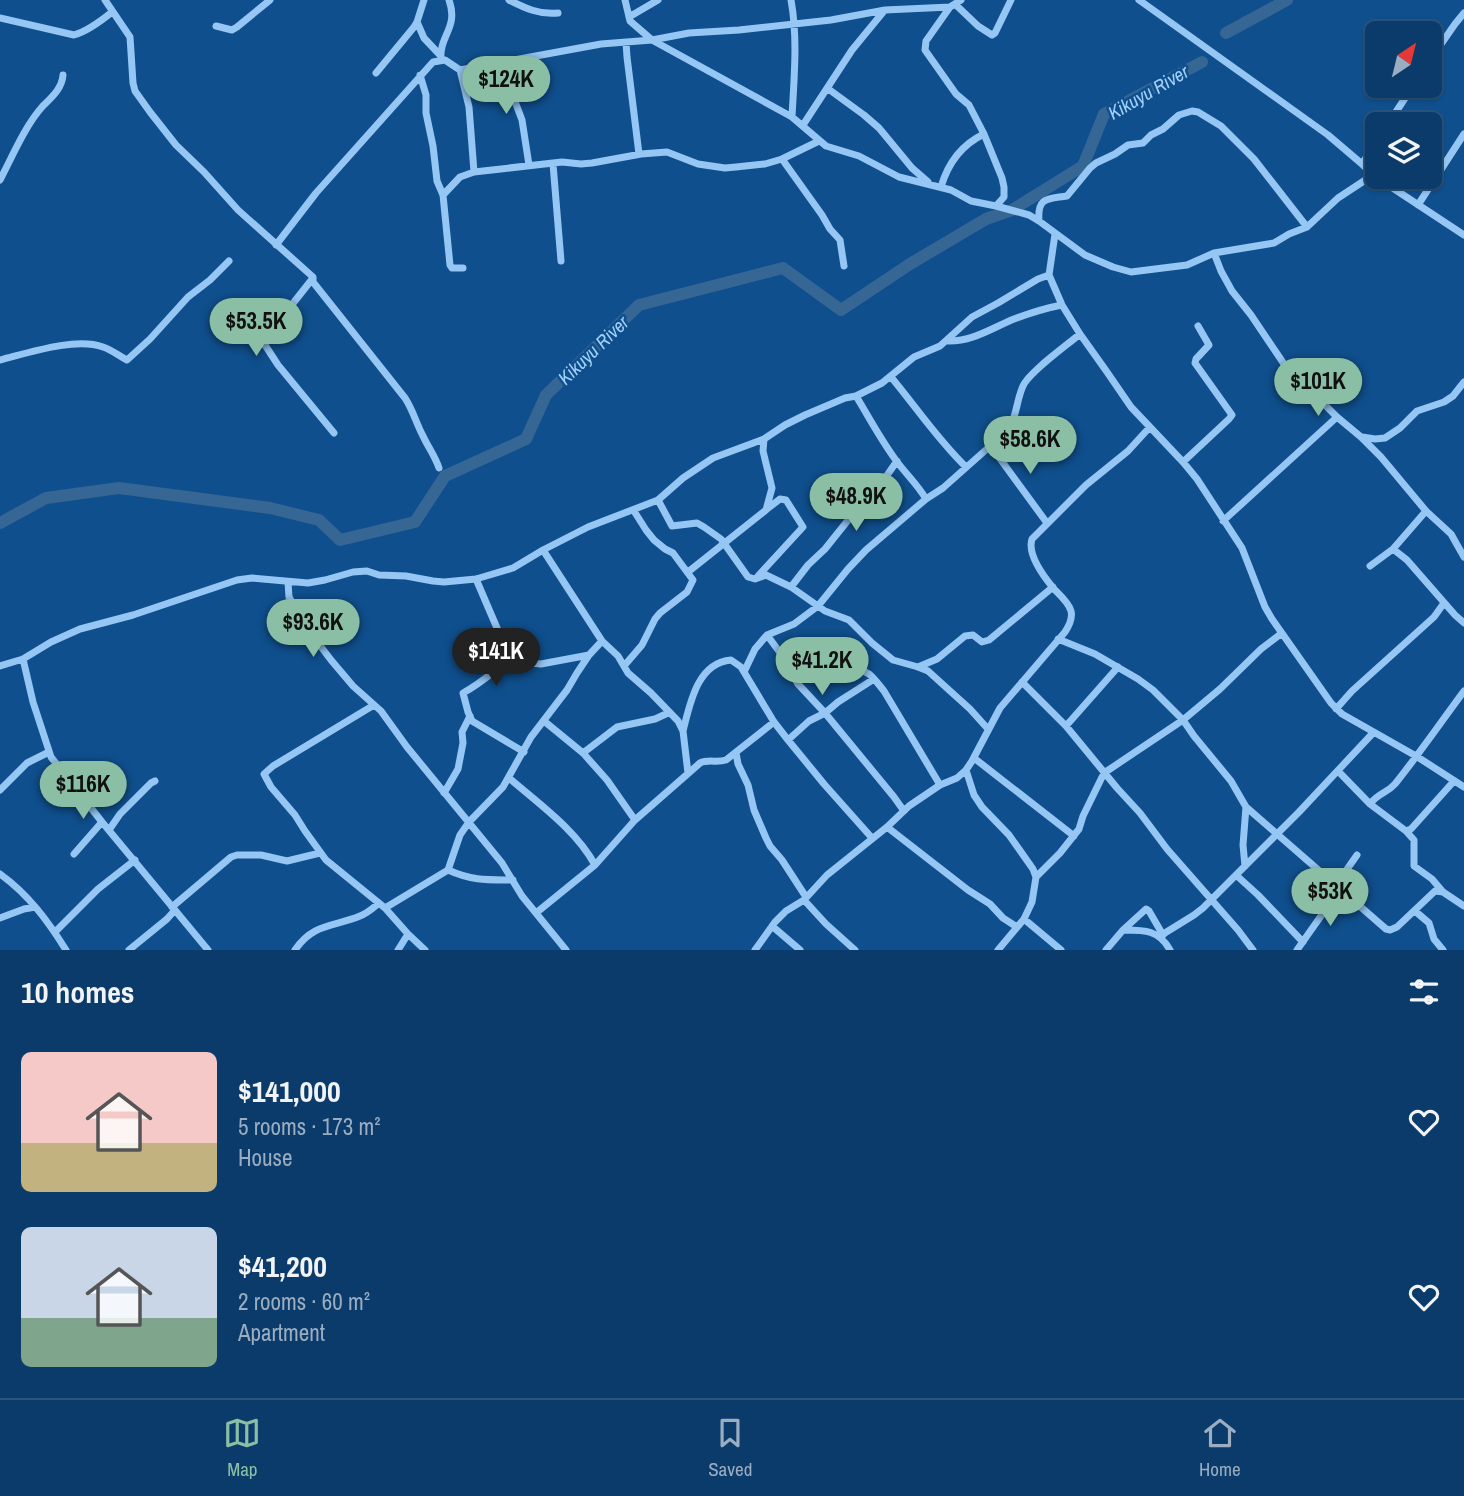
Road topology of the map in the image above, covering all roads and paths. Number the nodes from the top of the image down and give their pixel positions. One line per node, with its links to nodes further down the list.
1 (105, 0): 13 (street)
2 (270, 0): 20 (street)
3 (424, 0): 18 (street)
4 (449, 0): 24 (street)
5 (509, 0): 14 (street)
6 (625, 0): 17 (street)
7 (658, 0): 17 (street)
8 (791, 0): 19 (street)
9 (1012, 0): 11 (street)
10 (1139, 0): 40 (street)
11 (956, 4): 12 (street); 33 (street)
12 (885, 10): 19 (street); 30 (street)
13 (112, 12): 16 (street); 56 (street)
14 (558, 13)
15 (1464, 13): 23 (street)
16 (0, 18)
17 (629, 19): 21 (street); 22 (street)
18 (417, 22): 24 (street); 27 (street)
19 (795, 23): 21 (street); 31 (street)
20 (216, 26)
21 (652, 40): 22 (street); 31 (street)
22 (629, 42): 25 (street); 36 (street)
23 (1442, 43)
24 (440, 57): 26 (street); 29 (street)
25 (500, 62): 26 (street); 41 (street)
26 (460, 70): 43 (street)
27 (376, 73)
28 (63, 75): 44 (street)
29 (420, 75): 49 (street); 56 (street)
30 (827, 88): 32 (street); 46 (street)
31 (792, 117): 32 (street)
32 (803, 125): 35 (street)
33 (984, 134): 47 (street); 51 (street)
34 (1464, 134): 50 (street)
35 (819, 141): 37 (street); 46 (street)
36 (639, 154): 37 (street); 39 (street)
37 (782, 159): 60 (street)
38 (1365, 159): 40 (street)
39 (553, 164): 41 (street); 59 (street)
40 (1362, 164): 42 (street)
41 (529, 165): 43 (street)
42 (1365, 167)
43 (474, 172): 49 (street)
44 (0, 180)
45 (1365, 180): 53 (street)
46 (929, 184): 47 (street)
47 (941, 187): 51 (street)
48 (1394, 189): 50 (street)
49 (443, 195): 61 (street)
50 (1418, 205): 55 (street)
51 (996, 206): 52 (street)
52 (1039, 221): 53 (street); 54 (street)
53 (1307, 227): 57 (street)
54 (1055, 234): 57 (street); 62 (street)
55 (1464, 235)
56 (276, 245): 63 (street)
57 (1214, 253): 72 (street)
58 (229, 261): 68 (street)
59 (561, 261)
60 (844, 266)
61 (463, 268)
62 (1049, 275): 64 (street); 67 (street)
63 (313, 277): 74 (street); 81 (street)
64 (1062, 305): 66 (street); 67 (street)
65 (1198, 326): 79 (street)
66 (1080, 334): 73 (street); 77 (street)
67 (947, 341): 69 (street)
68 (0, 360)
69 (891, 377): 71 (street); 80 (street)
70 (1464, 382): 75 (street)
71 (856, 396): 76 (street); 78 (street)
72 (1337, 418): 75 (street); 87 (street)
73 (1149, 428): 79 (street); 88 (street)
74 (334, 433)
75 (1361, 437): 86 (street)
76 (764, 439): 83 (street); 85 (street)
77 (990, 445): 80 (street); 88 (street)
78 (897, 461): 82 (street); 98 (street)
79 (1183, 462): 87 (street)
80 (966, 467): 82 (street)
81 (439, 468)
82 (926, 499): 101 (street)
83 (658, 500): 84 (street); 89 (street)
84 (634, 510): 91 (street); 94 (street)
85 (766, 510): 89 (street); 96 (street)
86 (1426, 510): 90 (street); 92 (street)
87 (1223, 521): 103 (street)
88 (1047, 523): 99 (street)
89 (724, 543): 94 (street); 96 (street)
90 (1393, 549): 93 (street); 100 (street)
91 (543, 550): 95 (street); 106 (street)
92 (1464, 557)
93 (1370, 566)
94 (688, 572): 111 (street)
95 (476, 579): 97 (street); 108 (street)
96 (755, 579): 98 (street)
97 (288, 582): 109 (street); 120 (street)
98 (791, 587): 101 (street)
99 (1053, 587): 105 (street); 112 (street)
100 (1444, 603): 102 (street); 121 (street)
101 (818, 606): 104 (street); 112 (street)
102 (1464, 623)
103 (1282, 633): 121 (street); 126 (street)
104 (767, 635): 114 (street); 115 (street)
105 (1058, 639): 113 (street); 117 (street)
106 (602, 642): 107 (street); 111 (street)
107 (589, 655): 108 (street); 125 (street)
108 (513, 657): 124 (street)
109 (23, 659): 110 (street); 133 (street)
110 (0, 666)
111 (624, 666): 122 (street)
112 (918, 667): 129 (street)
113 (1118, 667): 126 (street); 128 (street)
114 (744, 672): 127 (street); 130 (street)
115 (791, 672): 116 (street); 123 (street)
116 (874, 679): 123 (street); 146 (street)
117 (1022, 682): 128 (street); 129 (street)
118 (1464, 691): 119 (street)
119 (1461, 701): 137 (street)
120 (374, 705): 149 (street); 162 (street)
121 (1336, 709): 131 (street)
122 (668, 713): 130 (street); 135 (street)
123 (825, 713): 132 (street); 152 (street)
124 (470, 716): 134 (street); 149 (street)
125 (544, 720): 134 (street); 135 (street)
126 (1183, 720): 142 (street); 151 (street)
127 (774, 722): 132 (street); 136 (street)
128 (1066, 726): 142 (street)
129 (988, 729): 138 (street)
130 (683, 731): 141 (street)
131 (1373, 733): 137 (street); 140 (street)
132 (788, 740): 161 (street)
133 (49, 752): 147 (street); 154 (street)
134 (524, 752): 143 (street)
135 (583, 753): 153 (street)
136 (736, 753): 141 (street); 175 (street)
137 (1416, 756): 145 (street); 150 (street)
138 (974, 758): 139 (street); 160 (street)
139 (966, 770): 146 (street); 171 (street)
140 (1338, 771): 150 (street); 159 (street)
141 (688, 773): 153 (street)
142 (1104, 773): 160 (street); 176 (street)
143 (509, 778): 155 (street); 166 (street)
144 (155, 780): 157 (street)
145 (1454, 782): 148 (street); 158 (street)
146 (940, 785): 152 (street)
147 (1, 786)
148 (1464, 788)
149 (444, 793): 155 (street)
150 (1370, 804): 158 (street)
151 (1246, 807): 159 (street); 167 (street)
152 (904, 811): 156 (street)
153 (635, 820): 166 (street)
154 (102, 822): 157 (street); 163 (street)
155 (469, 822): 168 (street); 172 (street)
156 (887, 827): 161 (street); 186 (street)
157 (109, 830): 165 (street)
158 (1406, 831): 174 (street)
159 (1277, 834): 167 (street); 173 (street)
160 (1074, 835): 171 (street)
161 (872, 838): 175 (street)
162 (320, 853): 177 (street); 180 (street)
163 (74, 854)
164 (1357, 855): 173 (street)
165 (135, 860): 180 (street); 188 (street)
166 (595, 865): 182 (street)
167 (1245, 866): 170 (street)
168 (448, 870): 172 (street); 177 (street)
169 (0, 874): 179 (street)
170 (1236, 875): 176 (street); 191 (street)
171 (1036, 877): 184 (street)
172 (513, 880): 182 (street)
173 (1338, 887): 181 (street); 191 (street)
174 (1443, 892): 178 (street); 181 (street)
175 (805, 899): 185 (street); 201 (street)
176 (1211, 899): 190 (street); 206 (street)
177 (382, 905): 189 (street); 196 (street)
178 (1464, 906)
179 (35, 907): 183 (street); 188 (street)
180 (174, 909): 194 (street); 195 (street)
181 (1415, 911): 208 (street)
182 (536, 913): 192 (street)
183 (0, 918)
184 (1024, 919): 186 (street); 203 (street)
185 (772, 926): 199 (street); 200 (street)
186 (1017, 928): 202 (street)
187 (1123, 930): 190 (street); 190 (street); 204 (street)
188 (54, 932): 193 (street)
189 (408, 934): 197 (street); 198 (street)
190 (1162, 935): 205 (street)
191 (1303, 942): 207 (street)
192 (562, 949)
193 (66, 950)
194 (130, 950)
195 (208, 950)
196 (295, 950)
197 (398, 950)
198 (425, 950)
199 (755, 950)
200 (800, 950)
201 (855, 950)
202 (998, 950)
203 (1061, 950)
204 (1106, 950)
205 (1170, 950)
206 (1254, 950)
207 (1297, 950)
208 (1443, 950)

